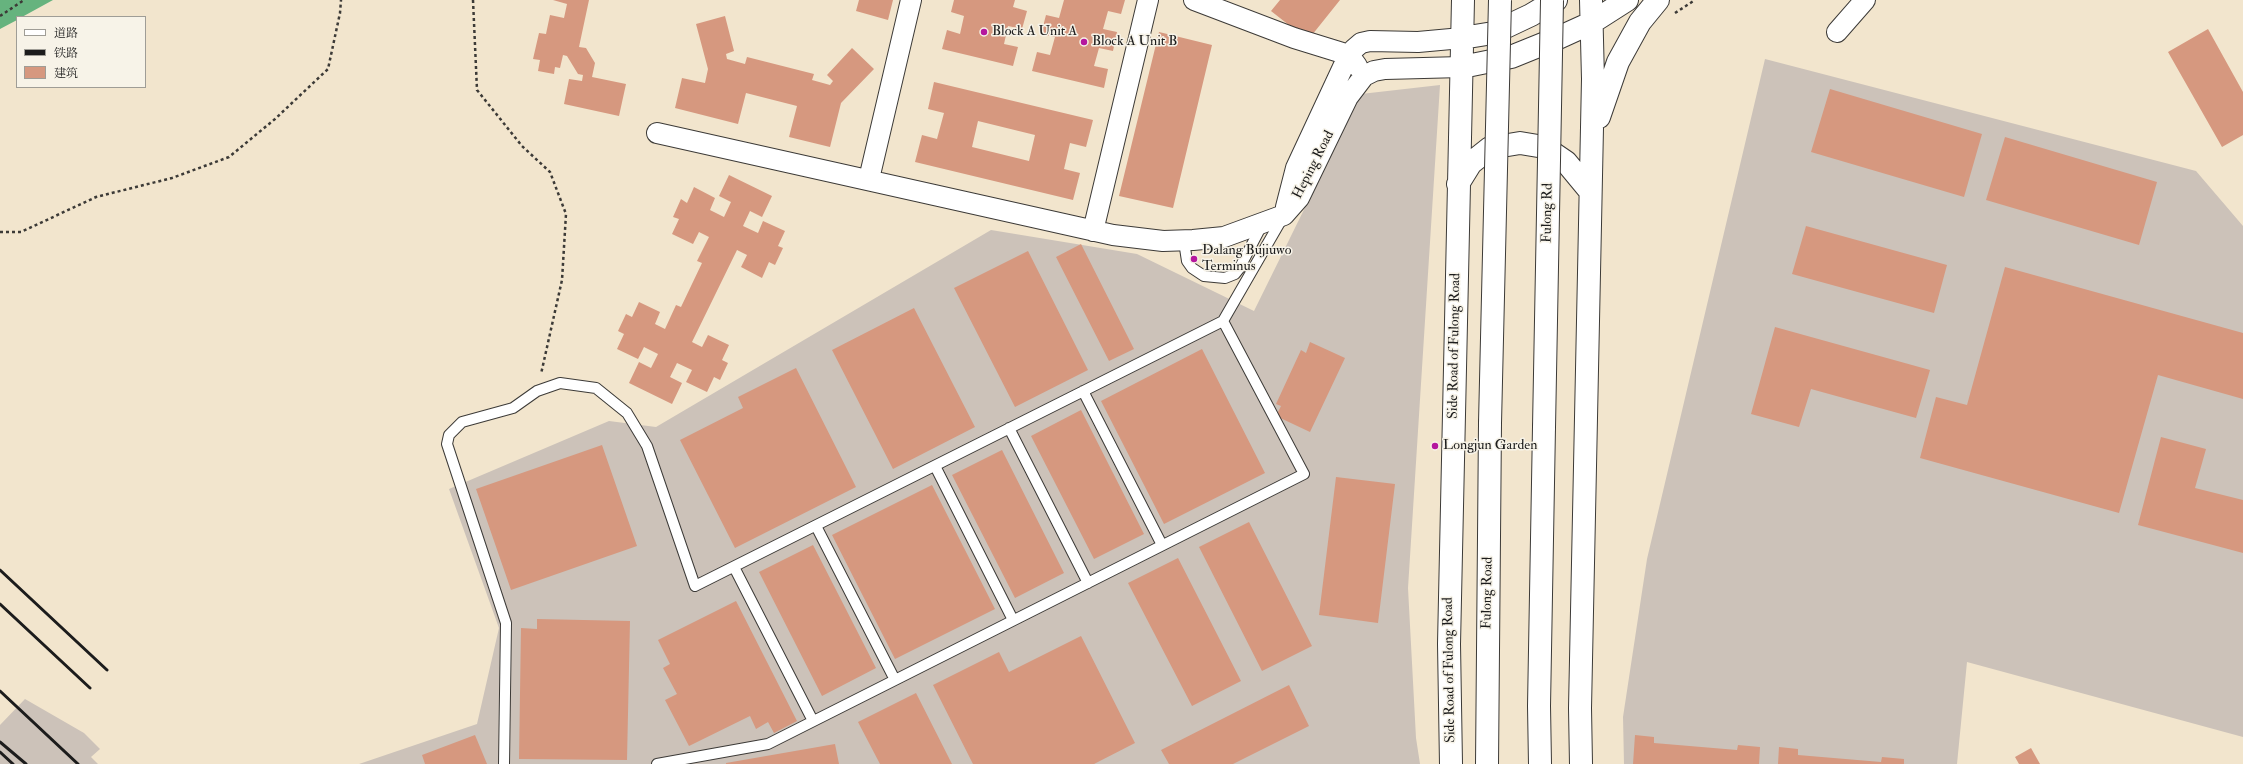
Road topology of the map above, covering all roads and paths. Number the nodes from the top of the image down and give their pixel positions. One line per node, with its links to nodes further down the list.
1 (24, 0): 15 (path)
2 (341, 0): 30 (path)
3 (474, 0): 33 (path)
4 (911, 0): 24 (street)
5 (1148, 0): 29 (street)
6 (1194, 0): 19 (street)
7 (1463, 0): 18 (main road, Side Road of Fulong Road)
8 (1500, 0): 47 (main road, Fulong Road, bridge)
9 (1552, 0): 48 (main road, Fulong Rd, bridge)
10 (1556, 0): 18 (main road, Heping Road)
11 (1591, 0): 16 (main road)
12 (1627, 0): 16 (main road)
13 (1658, 0): 23 (main road)
14 (1865, 0): 17 (street)
15 (0, 16)
16 (1592, 23): 20 (main road); 23 (main road)
17 (1837, 32)
18 (1462, 38): 19 (street, Heping Road); 20 (main road, Side Road of Fulong Road)
19 (1349, 55): 21 (street); 27 (street, Heping Road)
20 (1462, 67): 21 (street); 25 (main road, Side Road of Fulong Road)
21 (1364, 76): 27 (street, Heping Road)
22 (657, 133): 24 (street)
23 (1591, 157): 26 (main road)
24 (869, 179): 29 (street)
25 (1458, 184): 26 (main road); 46 (main road, Side Road of Fulong Road)
26 (1590, 191): 49 (main road)
27 (1284, 215): 28 (street); 32 (lane)
28 (1262, 225): 31 (street); 31 (lane)
29 (1093, 231): 31 (street)
30 (0, 232)
31 (1193, 240)
32 (1223, 321): 34 (lane); 38 (lane)
33 (545, 388): 39 (lane); 44 (lane)
34 (1084, 391): 35 (lane); 38 (lane)
35 (1009, 428): 36 (lane); 40 (lane)
36 (934, 466): 37 (lane); 41 (lane)
37 (816, 526): 39 (lane); 42 (lane)
38 (1162, 545): 40 (lane)
39 (734, 567): 43 (lane)
40 (1088, 583): 41 (lane)
41 (1013, 620): 42 (lane)
42 (895, 680): 43 (lane)
43 (813, 721): 45 (lane)
44 (504, 764)
45 (657, 764)
46 (1451, 764)
47 (1486, 764)
48 (1540, 764)
49 (1581, 764)

